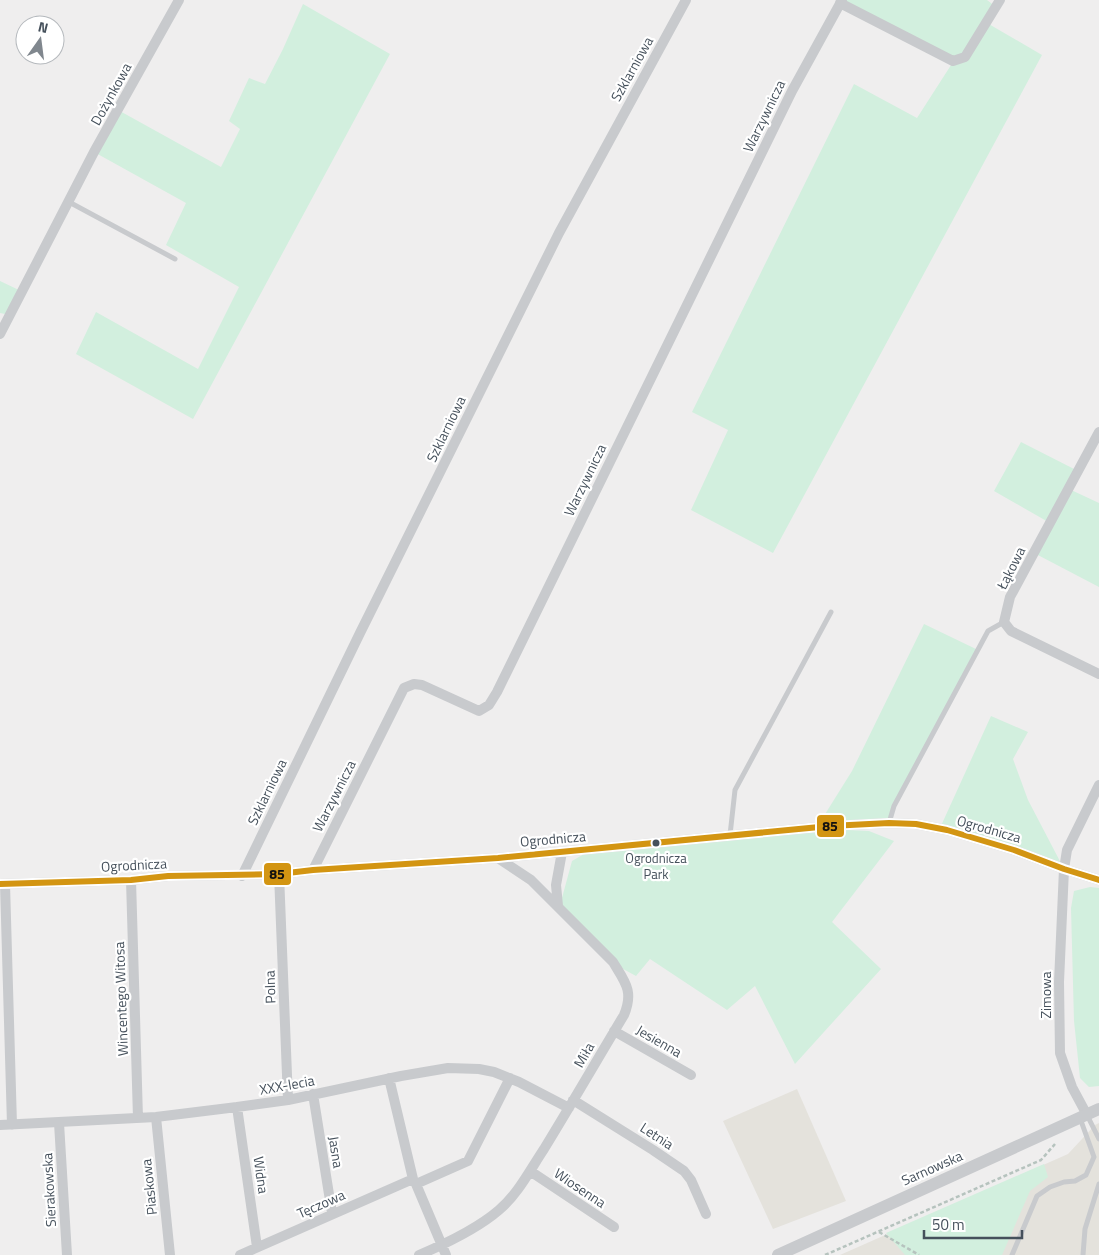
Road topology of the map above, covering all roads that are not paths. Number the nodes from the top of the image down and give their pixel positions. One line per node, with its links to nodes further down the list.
1 (179, 0): 5 (street, Dożynkowa)
2 (686, 0): 20 (street, Szklarniowa)
3 (1000, 0): 4 (street, Warzywnicza)
4 (841, 1): 18 (street, Warzywnicza)
5 (68, 202): 6 (lane); 7 (street, Dożynkowa)
6 (175, 259)
7 (0, 334)
8 (1099, 432): 10 (street, Łąkowa)
9 (831, 612): 14 (lane)
10 (1004, 622): 11 (street); 13 (lane)
11 (1099, 674)
12 (1099, 785): 17 (street, Zimowa)
13 (889, 823): 14 (street, Ogrodnicza); 17 (street, Ogrodnicza)
14 (730, 836): 15 (street, Ogrodnicza)
15 (562, 852): 16 (street, Ogrodnicza); 24 (street)
16 (498, 858): 18 (street, Ogrodnicza); 24 (street, Miła)
17 (1064, 869): 22 (street, Ogrodnicza); 33 (street, Zimowa)
18 (313, 870): 19 (street, Ogrodnicza)
19 (279, 874): 20 (street, Ogrodnicza); 30 (street, Polna)
20 (242, 876): 21 (street, Ogrodnicza)
21 (131, 880): 23 (street, Ogrodnicza); 35 (street, Wincentego Witosa)
22 (1099, 880)
23 (2, 884): 38 (street)
24 (558, 906): 25 (street, Miła)
25 (614, 1031): 26 (street, Jesienna); 31 (street, Miła)
26 (691, 1075)
27 (388, 1078): 28 (street, XXX-lecia); 29 (street, XXX-lecia); 41 (street)
28 (510, 1078): 31 (street, XXX-lecia); 41 (street, Tęczowa)
29 (313, 1094): 30 (street, XXX-lecia); 43 (street, Jasna)
30 (288, 1100): 32 (street, XXX-lecia)
31 (571, 1104): 40 (street, Miła); 44 (street, Letnia)
32 (237, 1107): 34 (street, XXX-lecia); 46 (street, Widna)
33 (1089, 1114): 39 (lane); 52 (street, Sarnowska); 53 (lane)
34 (156, 1117): 35 (street, XXX-lecia); 49 (street, Piaskowa)
35 (138, 1118): 36 (street, XXX-lecia)
36 (59, 1123): 38 (street, XXX-lecia); 48 (street, Sierakowska)
37 (0, 1125): 38 (street, XXX-lecia)
38 (12, 1125)
39 (1099, 1138)
40 (530, 1171): 45 (street, Wiosenna); 47 (street, Miła)
41 (414, 1181): 43 (street, Tęczowa); 47 (street)
42 (1099, 1184): 54 (lane)
43 (332, 1213): 46 (street, Tęczowa)
44 (706, 1214)
45 (614, 1227)
46 (257, 1247): 50 (street, Tęczowa)
47 (444, 1250): 51 (street, Miła)
48 (67, 1255)
49 (170, 1255)
50 (240, 1255)
51 (419, 1255)
52 (778, 1255)
53 (1012, 1255)
54 (1083, 1255)

